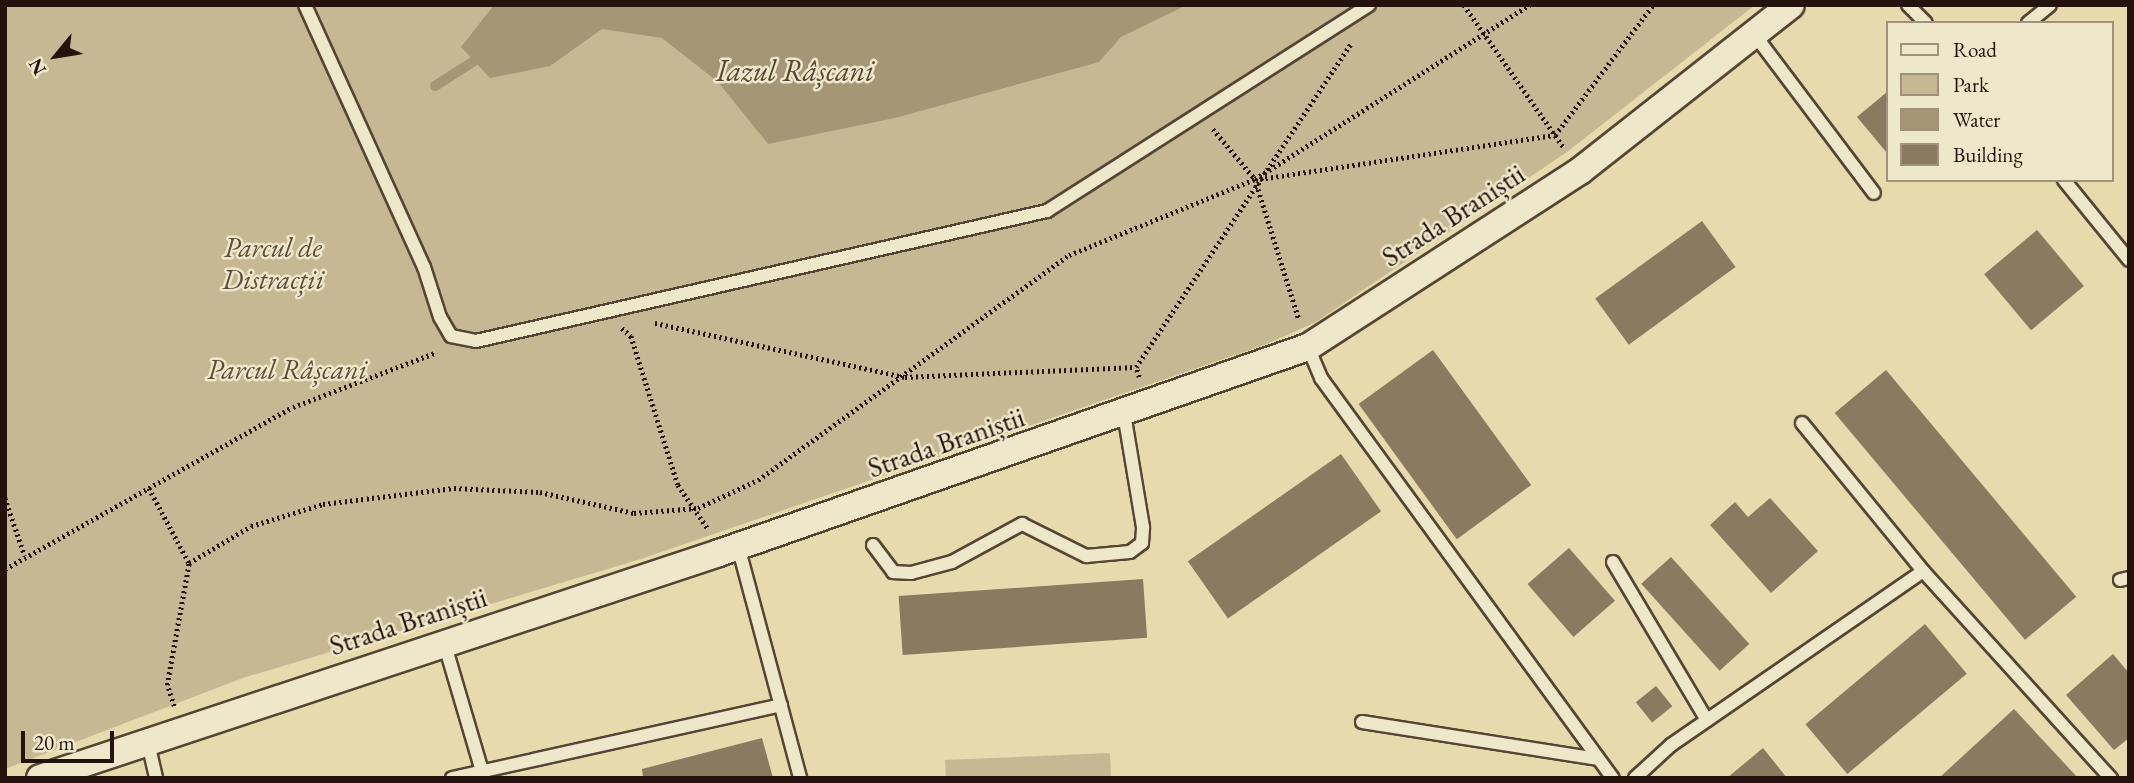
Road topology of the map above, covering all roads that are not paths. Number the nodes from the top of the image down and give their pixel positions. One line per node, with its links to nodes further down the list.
1 (305, 5): 2 (lane)
2 (1369, 5)
3 (1791, 5): 8 (street, Strada Braniștii)
4 (1908, 5): 6 (lane)
5 (2050, 5): 7 (lane)
6 (1924, 21)
7 (2030, 21)
8 (1754, 34): 10 (lane); 12 (street, Strada Braniștii)
9 (2066, 182): 11 (lane)
10 (1874, 193)
11 (2129, 260)
12 (1308, 347): 13 (street, Strada Braniștii); 24 (lane)
13 (1124, 414): 15 (lane); 16 (street, Strada Braniștii)
14 (1802, 423): 18 (lane)
15 (873, 545)
16 (728, 549): 19 (street, Strada Braniștii); 20 (lane)
17 (1613, 562): 21 (lane)
18 (1923, 571): 21 (lane); 32 (lane)
19 (444, 642): 23 (street, Strada Braniștii); 25 (lane)
20 (782, 705): 25 (lane); 29 (lane)
21 (1707, 720): 31 (lane)
22 (1362, 722): 24 (lane)
23 (148, 743): 26 (street, Strada Braniștii); 27 (lane)
24 (1597, 759): 30 (lane)
25 (483, 774): 28 (lane)
26 (40, 778)
27 (156, 778)
28 (452, 778)
29 (800, 778)
30 (1613, 778)
31 (1635, 778)
32 (2111, 778)

